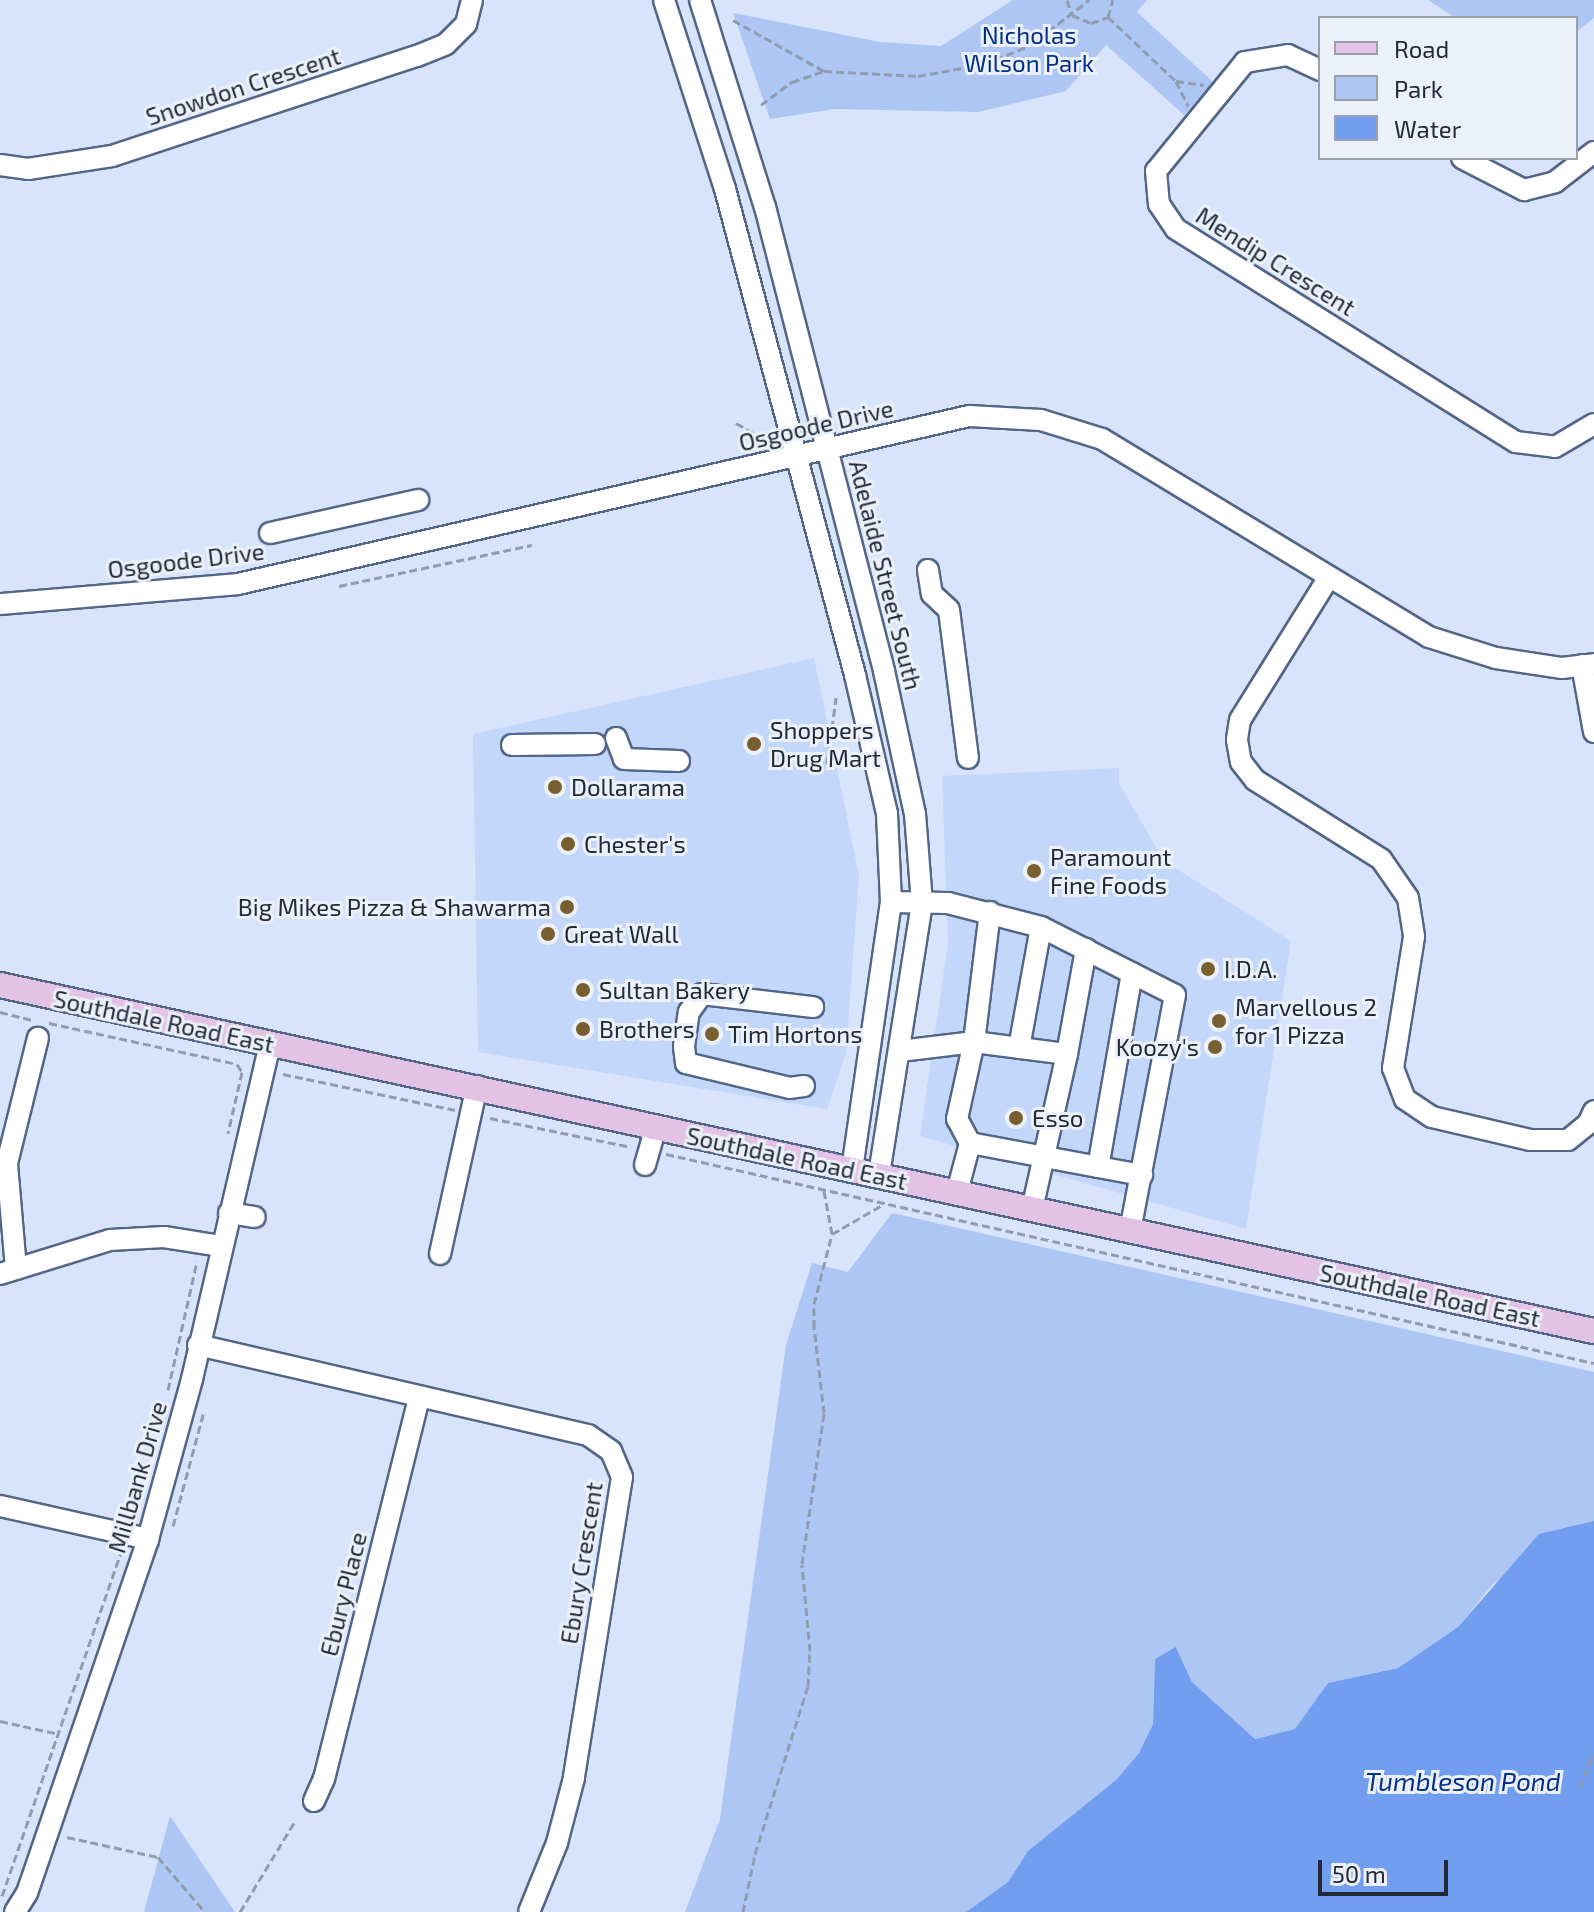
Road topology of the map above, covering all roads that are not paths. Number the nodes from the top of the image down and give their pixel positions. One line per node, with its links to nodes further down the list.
1 (472, 0): 7 (street, Snowdon Crescent)
2 (664, 0): 10 (street)
3 (700, 0): 9 (street, Adelaide Street South)
4 (1318, 69): 8 (street, Mendip Crescent)
5 (1594, 152): 6 (street)
6 (1466, 160)
7 (0, 165)
8 (1594, 424)
9 (827, 449): 10 (street, Osgoode Drive); 14 (street, Osgoode Drive); 24 (street, Adelaide Street South)
10 (795, 456): 15 (street, Osgoode Drive); 23 (street)
11 (418, 500): 12 (street)
12 (270, 533)
13 (928, 570): 21 (street)
14 (1329, 577): 16 (street, Osgoode Drive); 39 (street)
15 (0, 604)
16 (1588, 665): 17 (street)
17 (1594, 732)
18 (616, 738): 22 (street)
19 (595, 744): 20 (street)
20 (512, 745)
21 (968, 758)
22 (679, 761)
23 (891, 902): 24 (street); 43 (street)
24 (922, 903): 25 (street); 35 (street, Adelaide Street South)
25 (990, 912): 26 (street); 32 (street)
26 (1041, 927): 27 (street); 34 (street)
27 (1086, 949): 28 (street); 36 (street)
28 (1132, 973): 42 (street); 45 (street)
29 (0, 985): 33 (main road, Southdale Road East)
30 (813, 1007): 38 (street)
31 (38, 1038): 53 (street)
32 (974, 1042): 34 (street); 35 (street); 40 (street)
33 (270, 1044): 37 (main road, Southdale Road East); 48 (street, Millbank Drive)
34 (1019, 1048): 36 (street)
35 (900, 1051): 44 (street, Adelaide Street South)
36 (1067, 1054): 41 (street)
37 (477, 1086): 43 (main road, Southdale Road East); 52 (street)
38 (804, 1086)
39 (1594, 1111)
40 (970, 1143): 41 (street); 46 (street)
41 (1043, 1158): 42 (street); 47 (street)
42 (1098, 1167): 45 (street)
43 (852, 1170): 44 (main road, Southdale Road East)
44 (879, 1175): 46 (main road, Southdale Road East)
45 (1142, 1175): 50 (street)
46 (957, 1192): 47 (main road, Southdale Road East)
47 (1032, 1209): 50 (main road, Southdale Road East)
48 (229, 1213): 49 (street); 51 (street, Millbank Drive)
49 (255, 1217)
50 (1130, 1230): 54 (main road, Southdale Road East)
51 (221, 1246): 53 (street); 55 (street, Millbank Drive)
52 (440, 1254)
53 (8, 1272)
54 (1594, 1331)
55 (198, 1345): 56 (street, Ebury Crescent); 58 (street, Millbank Drive)
56 (419, 1398): 59 (street, Ebury Place); 61 (street, Ebury Crescent)
57 (0, 1506): 58 (street)
58 (148, 1539): 60 (street, Millbank Drive)
59 (314, 1801)
60 (15, 1912)
61 (529, 1912)

